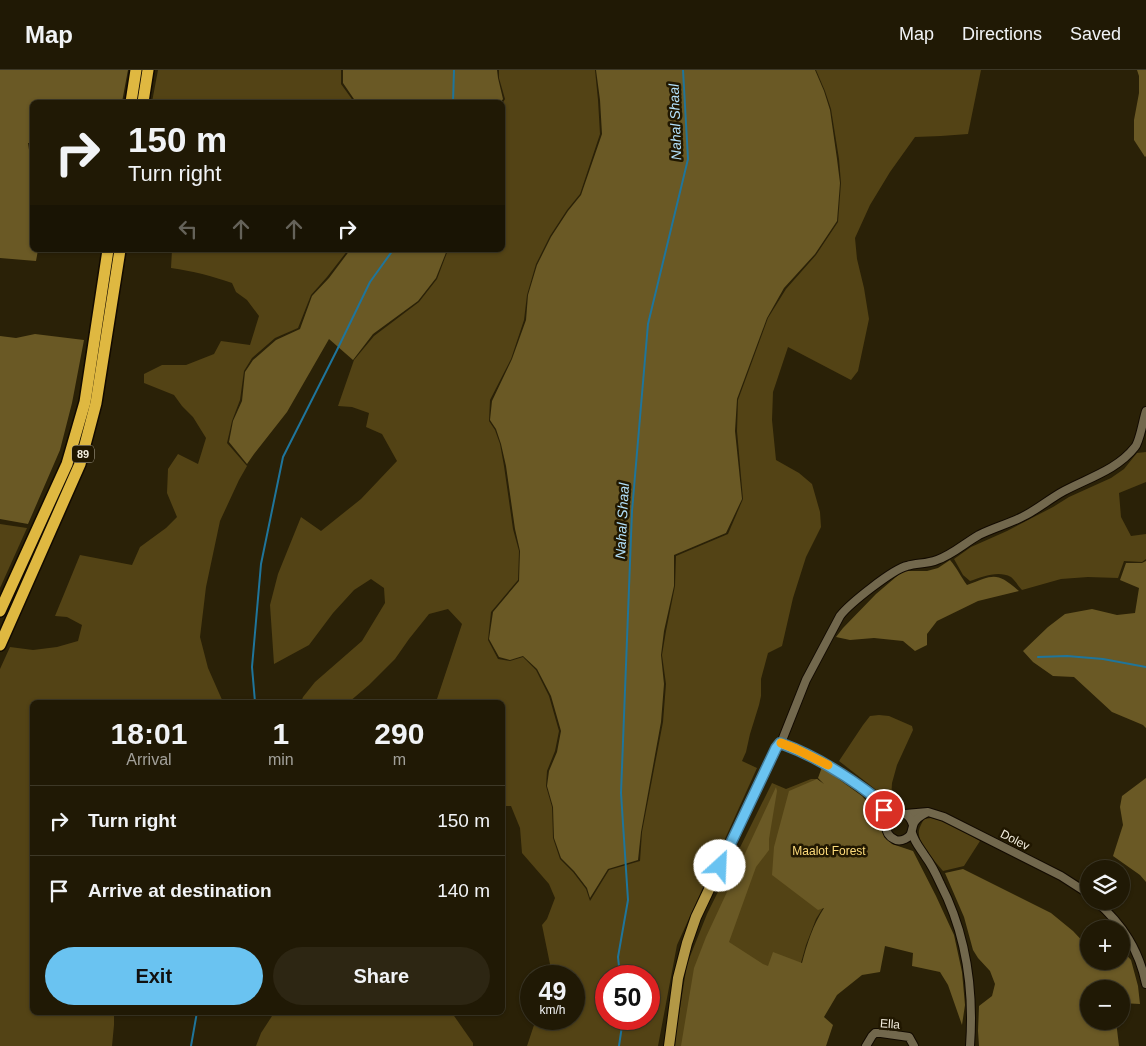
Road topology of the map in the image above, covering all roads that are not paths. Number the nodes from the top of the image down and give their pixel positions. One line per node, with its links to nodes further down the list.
1 (136, 70): 3 (highway)
2 (148, 70): 4 (highway)
3 (131, 100)
4 (143, 100)
5 (108, 252): 8 (highway, 89)
6 (120, 252): 9 (highway, 89)
7 (1146, 411): 10 (street)
8 (0, 611)
9 (0, 645)
10 (780, 743): 11 (street); 22 (main road)
11 (880, 803): 13 (street); 15 (street)
12 (928, 812): 13 (street); 14 (street); 19 (street, Dolev)
13 (902, 814): 14 (street); 15 (street)
14 (913, 824): 16 (street)
15 (886, 825): 17 (street)
16 (912, 833): 17 (street); 18 (street)
17 (901, 840): 18 (street)
18 (921, 850): 25 (street)
19 (1080, 888)
20 (1105, 910): 21 (street)
21 (1146, 984)
22 (669, 1046)
23 (866, 1046): 24 (street, Ella)
24 (914, 1046)
25 (970, 1046)

